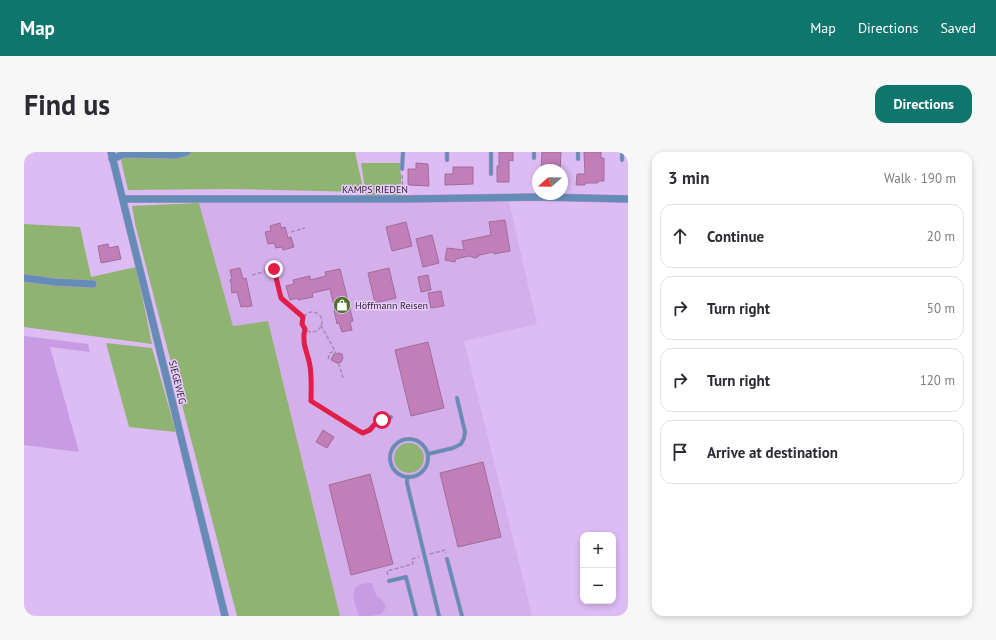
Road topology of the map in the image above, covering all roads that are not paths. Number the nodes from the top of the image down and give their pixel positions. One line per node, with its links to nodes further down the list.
1 (187, 152): 8 (street)
2 (402, 152): 14 (lane)
3 (447, 152): 12 (lane)
4 (491, 152): 15 (lane)
5 (534, 152): 10 (lane)
6 (578, 152): 11 (lane)
7 (622, 152): 13 (lane)
8 (167, 154): 9 (street)
9 (112, 155): 16 (street, SIEGEWEG)
10 (534, 158)
11 (578, 159)
12 (447, 160)
13 (622, 160)
14 (402, 169)
15 (491, 174)
16 (122, 199): 17 (street, KAMPS RIEDEN); 27 (street, SIEGEWEG)
17 (628, 199)
18 (24, 278): 19 (street)
19 (93, 284)
20 (457, 398): 23 (lane)
21 (311, 401): 22 (lane)
22 (391, 417)
23 (428, 454): 24 (lane); 24 (lane)
24 (407, 478): 29 (lane)
25 (447, 559): 30 (lane)
26 (390, 580): 28 (lane)
27 (225, 616)
28 (416, 616)
29 (439, 616)
30 (462, 616)

